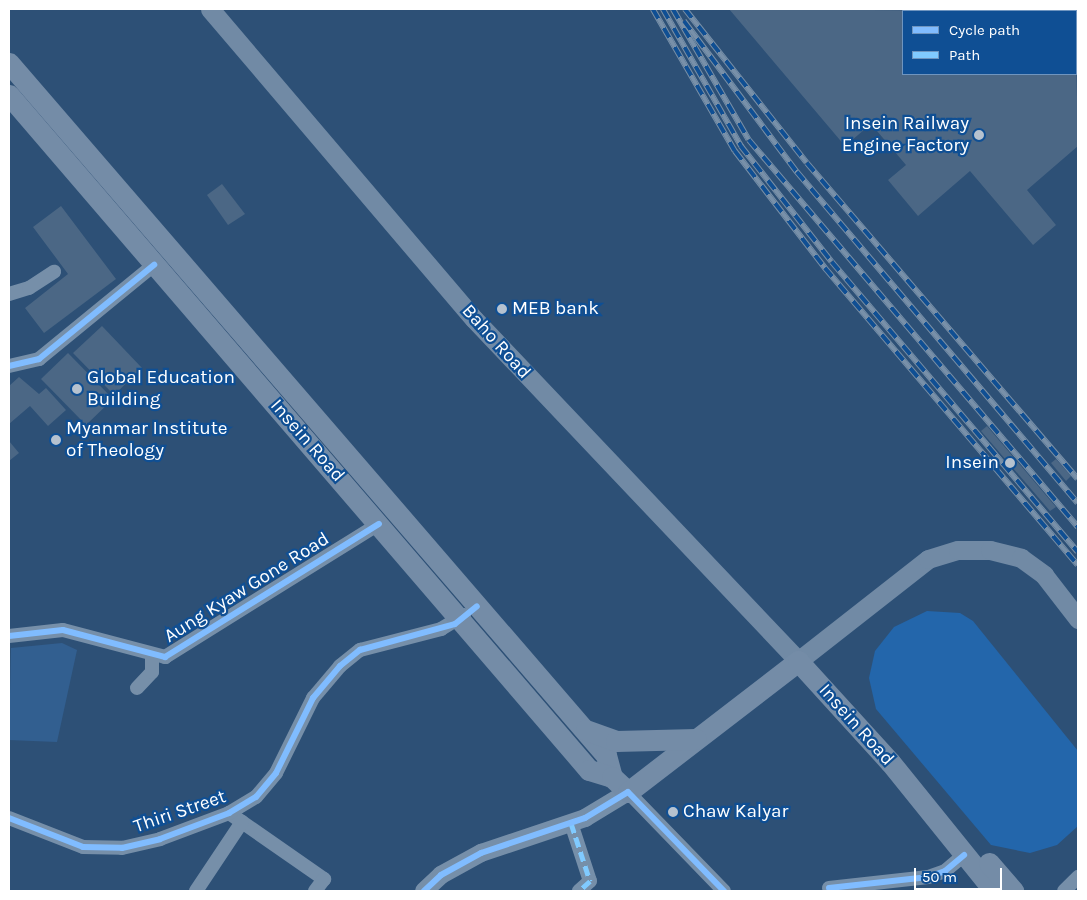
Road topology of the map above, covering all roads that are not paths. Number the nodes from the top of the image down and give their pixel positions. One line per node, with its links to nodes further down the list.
1 (210, 9): 18 (main road, Baho Road)
2 (12, 73): 4 (main road, Insein Road)
3 (9, 96): 4 (main road, Insein Road)
4 (137, 230): 5 (main road, Insein Road); 8 (main road, Insein Road)
5 (154, 265): 8 (main road, Insein Road); 9 (street)
6 (54, 272): 7 (street)
7 (9, 294)
8 (214, 319): 10 (main road, Insein Road); 11 (main road, Insein Road)
9 (9, 366)
10 (319, 422): 11 (main road); 13 (main road, Insein Road)
11 (303, 436): 12 (main road, Insein Road)
12 (379, 524): 14 (main road, Insein Road); 17 (street, Aung Kyaw Gone Road)
13 (477, 606): 14 (street, Thiri Street); 20 (main road, Insein Road)
14 (460, 619): 22 (main road, Insein Road); 24 (street, Thiri Street)
15 (1078, 619): 18 (main road)
16 (9, 636): 17 (street, Aung Kyaw Gone Road)
17 (152, 657): 19 (street)
18 (798, 661): 21 (main road); 28 (main road, Insein Road)
19 (137, 688)
20 (578, 725): 21 (main road, Insein Road); 22 (main road, Insein Road)
21 (696, 739): 23 (main road)
22 (612, 777): 23 (main road, Insein Road)
23 (628, 792): 27 (street); 37 (street)
24 (229, 813): 25 (street, Thiri Street); 26 (street)
25 (9, 818)
26 (242, 822): 33 (street); 34 (street)
27 (571, 823): 35 (street); 36 (street)
28 (944, 830): 29 (main road, Insein Road); 32 (main road)
29 (964, 855): 31 (street); 32 (main road, Insein Road)
30 (1078, 877): 38 (street)
31 (829, 888)
32 (1005, 890)
33 (196, 891)
34 (315, 891)
35 (424, 891)
36 (579, 891)
37 (724, 891)
38 (1064, 891)

